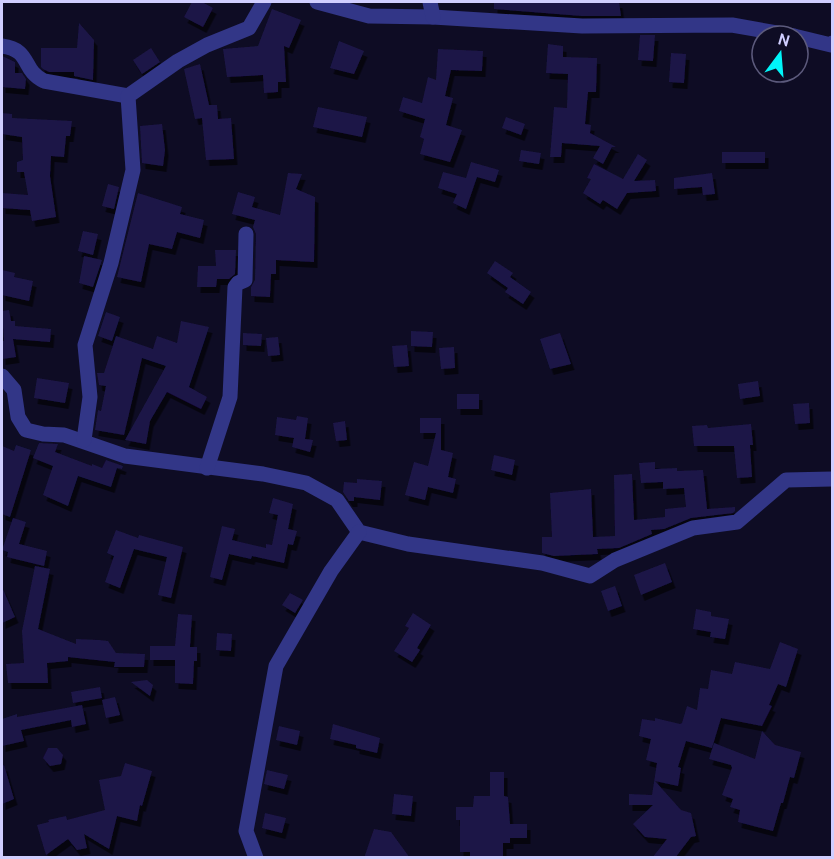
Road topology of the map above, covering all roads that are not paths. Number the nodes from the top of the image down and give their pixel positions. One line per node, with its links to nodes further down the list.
1 (264, 2): 9 (street)
2 (317, 2): 4 (street)
3 (430, 2): 4 (street)
4 (433, 17): 5 (street)
5 (750, 28)
6 (810, 40): 7 (street)
7 (832, 43)
8 (2, 46): 9 (street)
9 (128, 96): 12 (street)
10 (246, 234): 13 (street)
11 (2, 376): 12 (street)
12 (84, 440): 13 (street)
13 (207, 468): 15 (street)
14 (832, 479): 15 (street)
15 (359, 532): 16 (street)
16 (256, 858)

